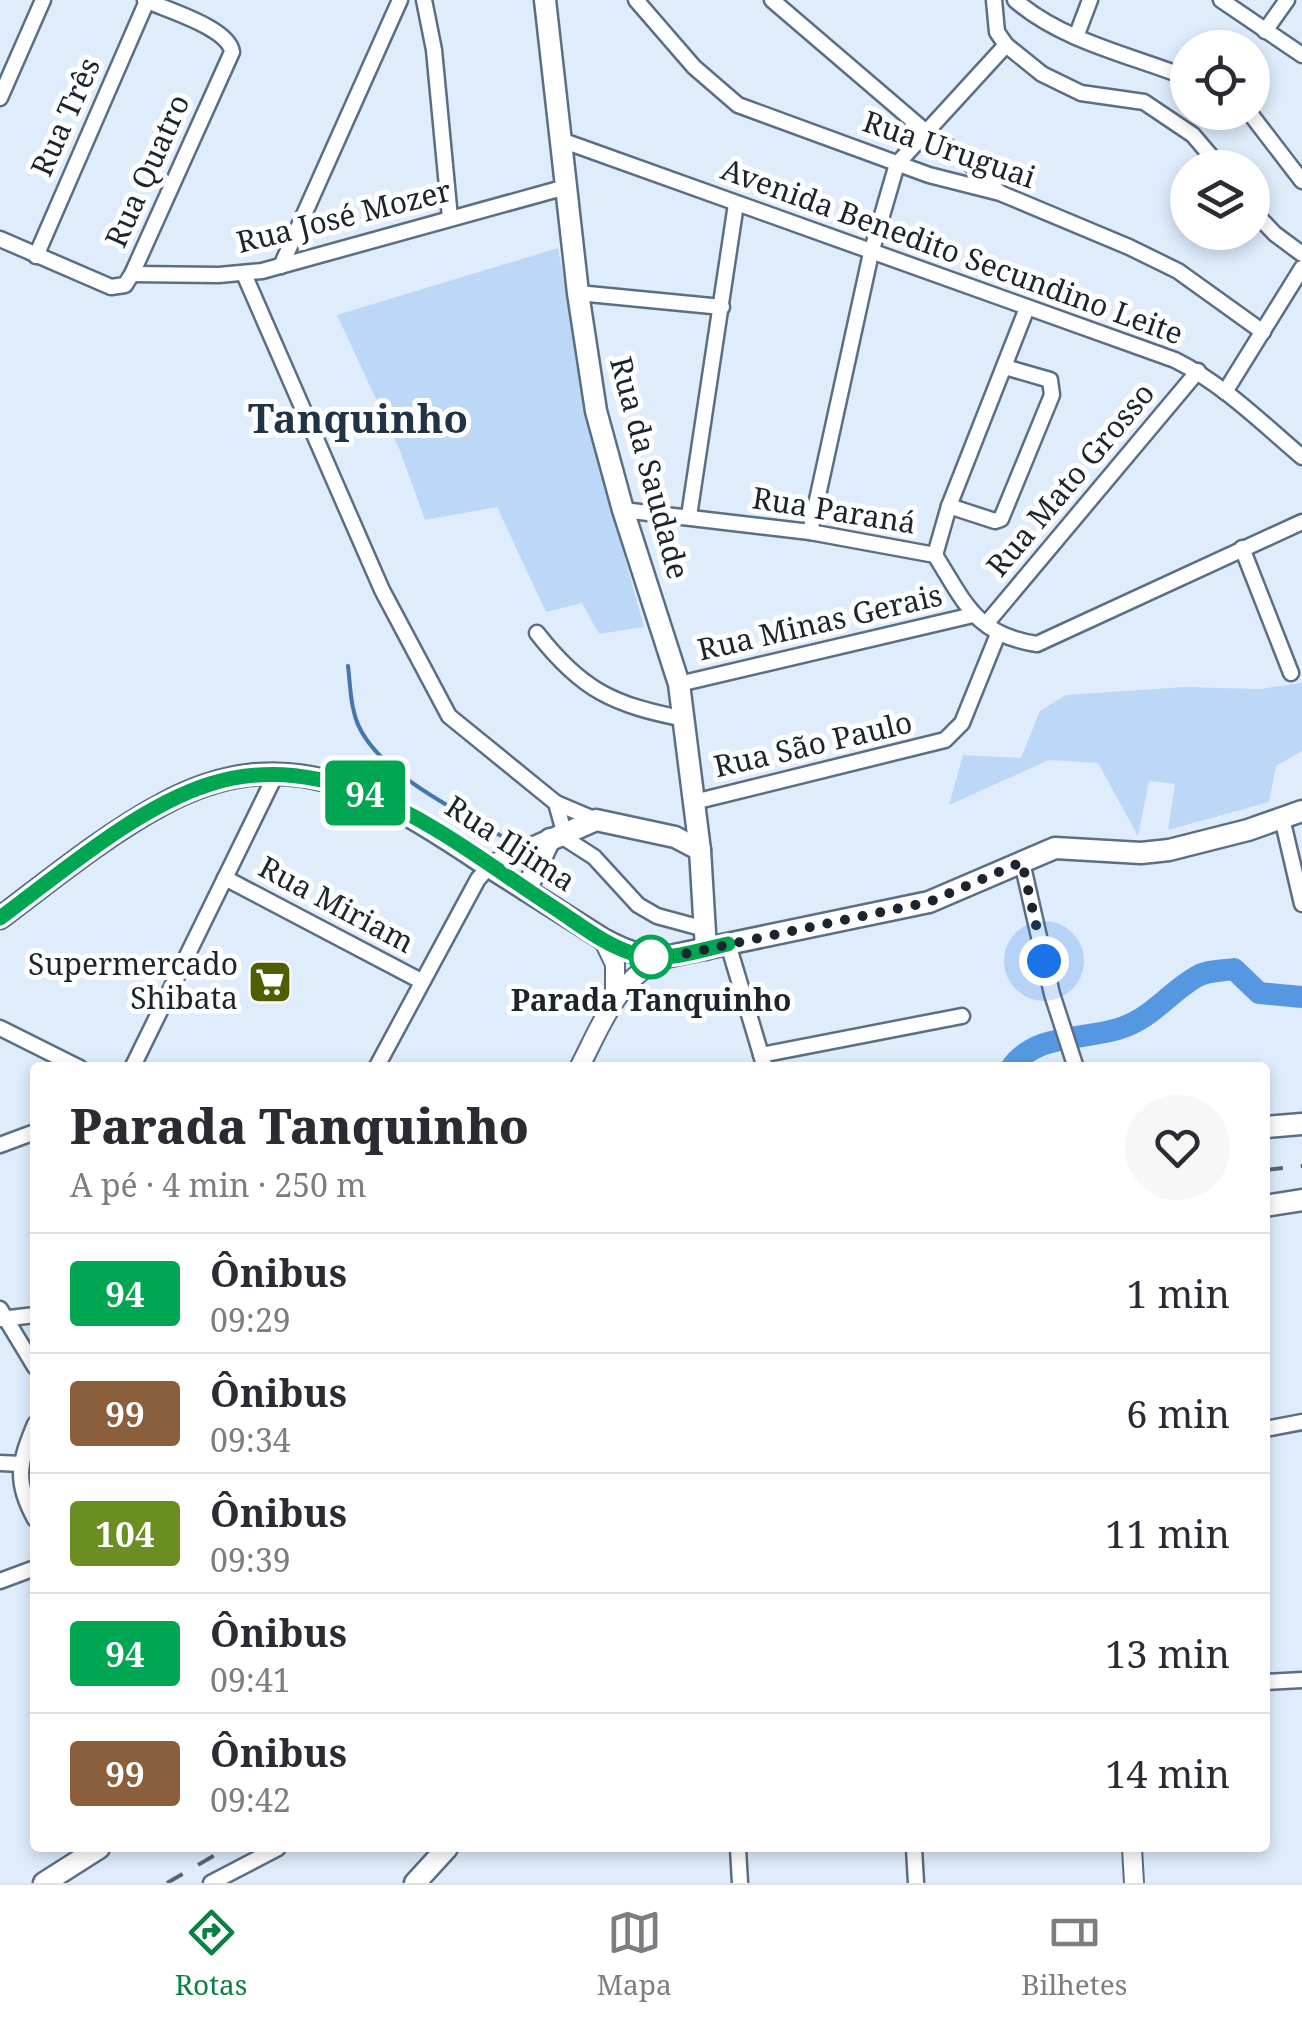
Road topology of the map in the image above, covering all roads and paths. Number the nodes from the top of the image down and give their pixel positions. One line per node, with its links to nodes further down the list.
1 (43, 0): 20 (street)
2 (146, 0): 35 (street, Rua Três); 38 (street, Rua Quatro)
3 (400, 0): 36 (street)
4 (424, 0): 30 (street)
5 (546, 0): 23 (main road, Rua da Saudade)
6 (636, 0): 25 (street, Rua Uruguai)
7 (772, 0): 22 (street)
8 (994, 0): 17 (street)
9 (1015, 0): 16 (street)
10 (1090, 0): 16 (street)
11 (1220, 0): 13 (street)
12 (1287, 0): 14 (street)
13 (1264, 30)
14 (1266, 30)
15 (1270, 34): 18 (street)
16 (1076, 37): 19 (street)
17 (1006, 45): 22 (street); 24 (street)
18 (1302, 55)
19 (1170, 71)
20 (0, 98)
21 (1262, 130): 26 (street)
22 (925, 131): 25 (street); 28 (street)
23 (561, 140): 27 (main road, Rua da Saudade); 29 (street, Avenida Benedito Secundino Leite)
24 (1206, 150)
25 (896, 164): 28 (street, Rua Uruguai); 33 (street)
26 (1302, 181)
27 (566, 186): 30 (street, Rua José Mozer); 40 (main road, Rua da Saudade)
28 (1000, 193): 43 (street, Rua Uruguai)
29 (736, 204): 33 (street, Avenida Benedito Secundino Leite); 41 (street)
30 (450, 218): 36 (street, Rua José Mozer)
31 (1270, 229): 34 (street)
32 (0, 239): 35 (street)
33 (870, 253): 42 (street, Avenida Benedito Secundino Leite); 52 (street)
34 (1302, 254)
35 (36, 256): 38 (street, Rua Quatro)
36 (280, 266): 39 (street, Rua José Mozer)
37 (1302, 268): 43 (street)
38 (132, 274): 39 (street, Rua José Mozer)
39 (244, 274): 61 (street)
40 (578, 293): 41 (street); 49 (main road, Rua da Saudade)
41 (722, 307): 50 (street)
42 (1026, 308): 44 (street); 45 (street, Avenida Benedito Secundino Leite)
43 (1262, 332): 46 (street)
44 (1004, 367): 48 (street); 48 (street)
45 (1198, 371): 46 (street, Avenida Benedito Secundino Leite); 55 (street, Rua Mato Grosso)
46 (1225, 392): 47 (street, Avenida Benedito Secundino Leite)
47 (1302, 457)
48 (949, 506): 54 (street)
49 (623, 510): 50 (street, Rua Paraná); 58 (main road, Rua da Saudade)
50 (690, 516): 52 (street, Rua Paraná)
51 (1302, 522): 53 (street)
52 (810, 532): 54 (street, Rua Paraná)
53 (1242, 548): 55 (street); 57 (street)
54 (934, 556): 55 (street, Rua Paraná)
55 (986, 625): 58 (street, Rua Minas Gerais); 63 (street, Rua São Paulo)
56 (537, 633): 59 (street)
57 (1291, 673)
58 (678, 684): 59 (main road, Rua da Saudade)
59 (685, 719): 63 (main road, Rua da Saudade)
60 (276, 774): 70 (main road, Rua Iljima); 71 (street); 74 (main road, Rua Iljima)
61 (556, 803): 65 (street); 66 (street)
62 (1302, 810): 64 (main road, Rua Iljima)
63 (695, 812): 67 (main road); 68 (main road, Rua da Saudade)
64 (1282, 818): 69 (main road, Rua Iljima); 73 (street)
65 (596, 820): 66 (main road); 67 (main road)
66 (556, 837): 70 (main road); 72 (main road); 76 (street)
67 (675, 837): 68 (main road)
68 (700, 850): 76 (main road, Rua da Saudade)
69 (1022, 862): 77 (main road, Rua Iljima); 88 (street)
70 (489, 867): 72 (main road, Rua Iljima); 79 (street)
71 (225, 878): 79 (street, Rua Miriam); 85 (street)
72 (526, 890): 75 (main road, Rua Iljima)
73 (1302, 904)
74 (0, 918)
75 (603, 938): 78 (main road, Rua Iljima); 80 (street)
76 (706, 939): 77 (main road, Rua Iljima); 78 (main road, Rua Iljima)
77 (728, 944): 83 (street)
78 (665, 958): 80 (street)
79 (421, 981): 86 (street)
80 (615, 998): 87 (street)
81 (962, 1016): 83 (street)
82 (0, 1028): 84 (street)
83 (763, 1061)
84 (68, 1062)
85 (135, 1062)
86 (379, 1062)
87 (581, 1062)
88 (1074, 1062)
89 (1302, 1124): 90 (main road)
90 (1270, 1127)
91 (30, 1134): 92 (street)
92 (0, 1145)
93 (1302, 1200): 94 (main road)
94 (1270, 1205)
95 (30, 1314): 96 (street)
96 (2, 1315): 97 (street)
97 (30, 1359)
98 (1302, 1422): 99 (street)
99 (1270, 1428)
100 (30, 1437): 102 (street)
101 (0, 1463): 102 (street)
102 (20, 1464): 103 (street)
103 (30, 1507)
104 (30, 1570): 105 (street)
105 (0, 1581)
106 (1302, 1680): 107 (street)
107 (1270, 1682)
108 (93, 1852): 116 (main road)
109 (270, 1852): 114 (street)
110 (444, 1852): 115 (main road)
111 (738, 1852): 119 (street)
112 (914, 1852): 120 (street)
113 (1132, 1852): 121 (street)
114 (232, 1872): 117 (street); 118 (street)
115 (420, 1881)
116 (44, 1883)
117 (212, 1883)
118 (245, 1883)
119 (740, 1883)
120 (916, 1883)
121 (1134, 1883)

